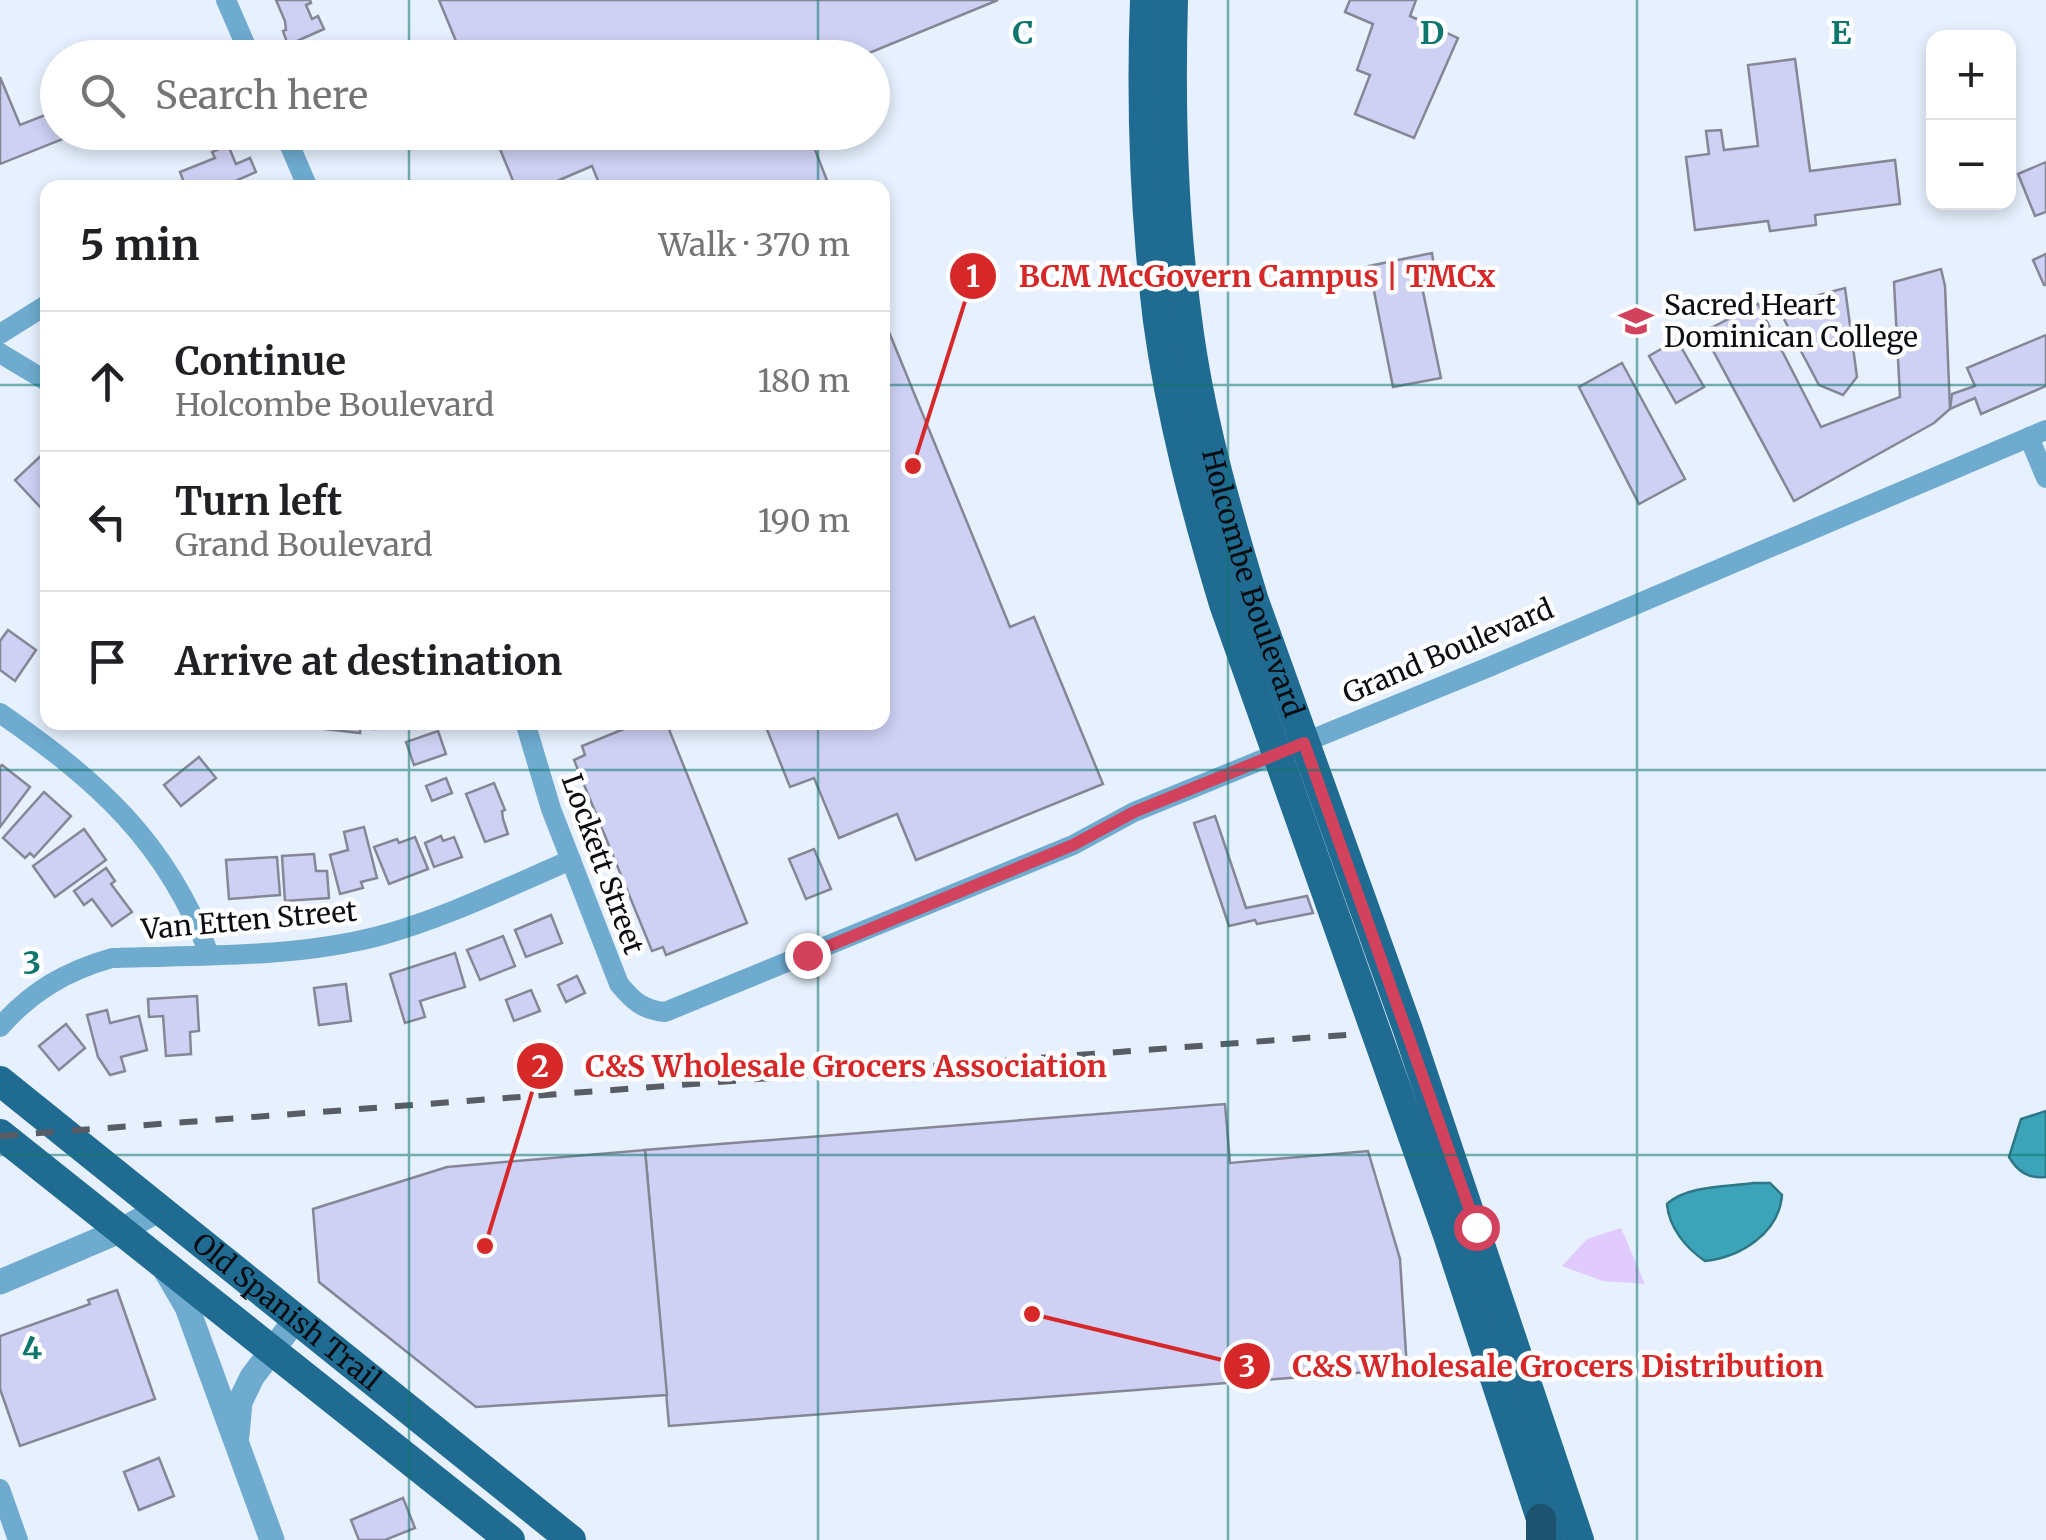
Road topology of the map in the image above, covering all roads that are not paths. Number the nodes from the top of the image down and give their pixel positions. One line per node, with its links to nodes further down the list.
1 (226, 0): 4 (street)
2 (1145, 0): 15 (main road, Holcombe Boulevard)
3 (1173, 0): 15 (main road, Holcombe Boulevard)
4 (244, 40)
5 (292, 150): 6 (street)
6 (305, 180)
7 (40, 309): 8 (street)
8 (0, 334)
9 (0, 352): 10 (street)
10 (40, 377)
11 (2038, 434): 12 (street); 15 (street, Grand Boulevard)
12 (2046, 478)
13 (0, 713): 17 (street)
14 (527, 730): 16 (street, Lockett Street)
15 (1291, 748): 18 (street, Grand Boulevard); 32 (main road, Holcombe Boulevard); 37 (main road, Holcombe Boulevard)
16 (571, 860): 17 (street, Van Etten Street); 18 (street, Lockett Street)
17 (210, 954): 19 (street, Van Etten Street)
18 (650, 1010)
19 (0, 1026)
20 (0, 1081): 22 (main road, Old Spanish Trail)
21 (0, 1134): 23 (main road, Old Spanish Trail)
22 (160, 1210): 23 (street); 26 (main road, Old Spanish Trail)
23 (122, 1230): 24 (main road, Old Spanish Trail); 25 (street)
24 (160, 1262): 27 (main road, Old Spanish Trail); 29 (street)
25 (0, 1282)
26 (296, 1319): 27 (street); 28 (main road, Old Spanish Trail)
27 (272, 1351): 29 (street); 30 (main road, Old Spanish Trail)
28 (412, 1414): 30 (main road); 36 (main road, Old Spanish Trail)
29 (236, 1440): 34 (street)
30 (388, 1444): 35 (main road, Old Spanish Trail)
31 (0, 1490): 33 (street)
32 (1543, 1533)
33 (18, 1540)
34 (272, 1540)
35 (510, 1540)
36 (572, 1540)
37 (1579, 1540)

